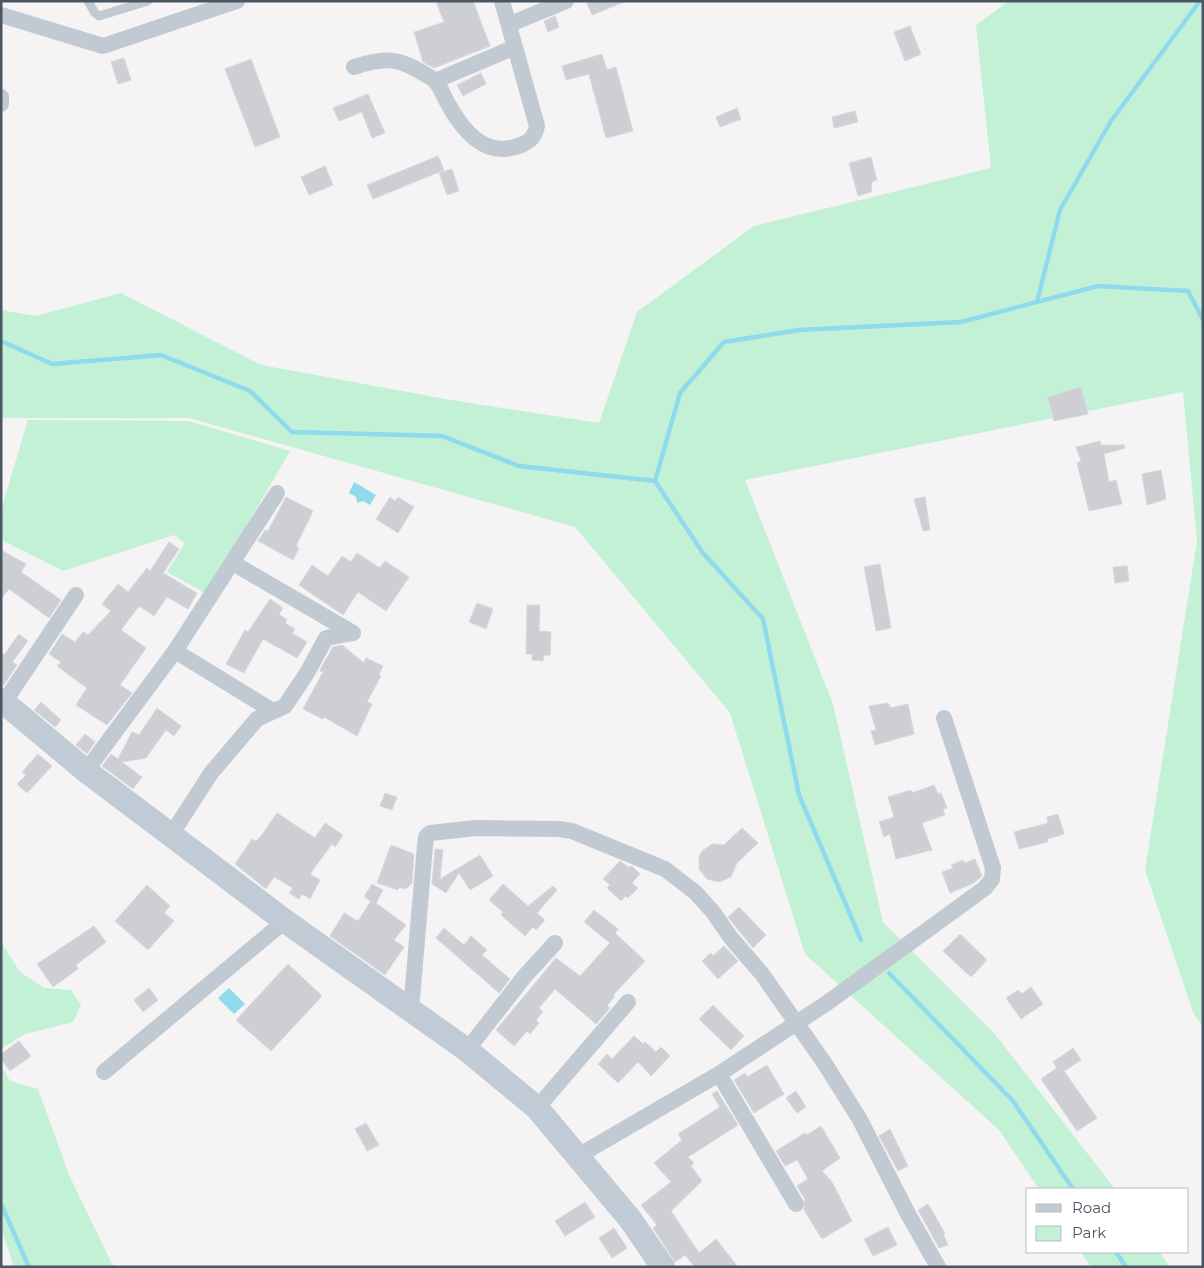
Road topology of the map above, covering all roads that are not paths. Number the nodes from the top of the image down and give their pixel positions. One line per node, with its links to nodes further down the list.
1 (88, 1): 2 (lane)
2 (148, 1)
3 (237, 1): 6 (street)
4 (502, 1): 7 (street)
5 (566, 1): 7 (street)
6 (1, 16)
7 (510, 24): 8 (street)
8 (515, 47): 10 (street); 10 (street)
9 (354, 67): 10 (street)
10 (435, 80)
11 (1, 97): 12 (street)
12 (1, 104)
13 (277, 493): 14 (street)
14 (233, 563): 16 (street); 18 (street)
15 (76, 595): 17 (street)
16 (175, 651): 18 (street); 20 (street)
17 (2, 703): 20 (street)
18 (273, 711): 21 (street)
19 (944, 718): 26 (street)
20 (86, 771): 21 (street)
21 (171, 835): 22 (street)
22 (285, 921): 25 (street); 28 (street)
23 (555, 942): 27 (street)
24 (628, 1002): 30 (street)
25 (411, 1011): 26 (street); 27 (street)
26 (797, 1022): 29 (street); 34 (street)
27 (467, 1050): 30 (street)
28 (104, 1072)
29 (719, 1074): 31 (street); 32 (street)
30 (537, 1108): 31 (street)
31 (578, 1156): 33 (street)
32 (796, 1204)
33 (663, 1267)
34 (938, 1267)

